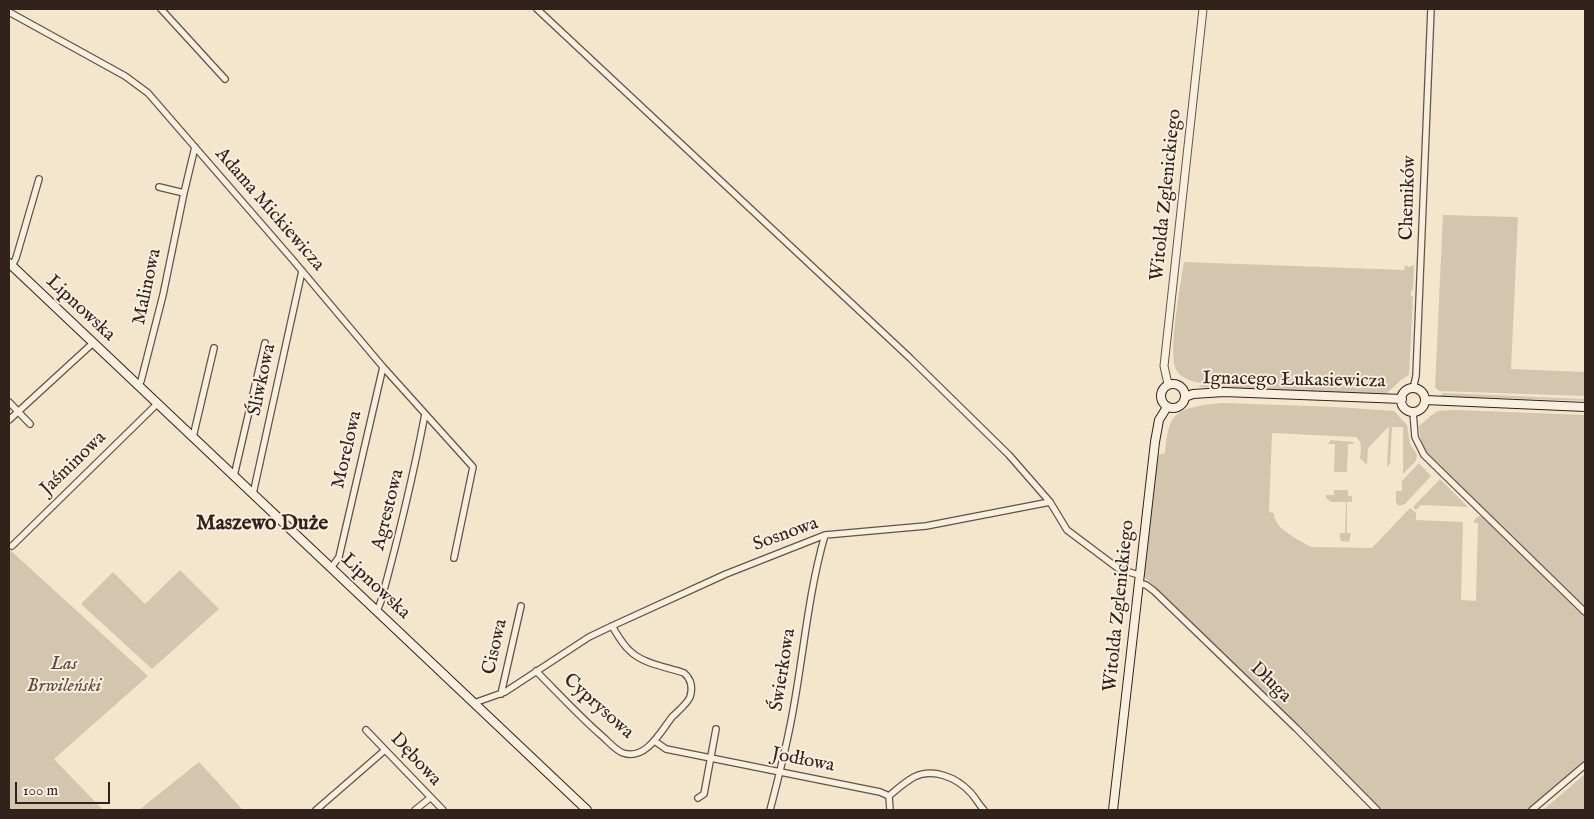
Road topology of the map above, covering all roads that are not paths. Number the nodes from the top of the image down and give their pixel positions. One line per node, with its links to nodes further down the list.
1 (161, 9): 6 (street)
2 (537, 9): 35 (street)
3 (1203, 9): 17 (street, Witolda Zglenickiego)
4 (1431, 9): 19 (street, Chemików)
5 (9, 12): 7 (street, Adama Mickiewicza)
6 (225, 79)
7 (195, 147): 10 (street, Malinowa); 12 (street, Adama Mickiewicza)
8 (39, 178): 11 (street)
9 (159, 187): 10 (street)
10 (184, 193): 18 (street, Malinowa)
11 (10, 265): 13 (main road, Lipnowska)
12 (302, 271): 16 (street, Adama Mickiewicza); 34 (street, Śliwkowa)
13 (93, 342): 18 (main road, Lipnowska); 27 (street)
14 (265, 343): 33 (street)
15 (214, 348): 32 (street)
16 (383, 367): 29 (street, Adama Mickiewicza); 39 (street, Morelowa)
17 (1168, 384): 20 (main road); 25 (main road)
18 (138, 385): 24 (main road, Lipnowska)
19 (1413, 389): 21 (main road); 22 (main road)
20 (1185, 397): 21 (main road, Ignacego Łukasiewicza); 25 (main road)
21 (1402, 399): 28 (main road)
22 (1425, 400): 26 (main road); 28 (main road)
23 (9, 402): 27 (street)
24 (157, 404): 32 (main road, Lipnowska); 37 (street, Jaśminowa)
25 (1166, 407): 40 (main road, Witolda Zglenickiego)
26 (1585, 407)
27 (18, 411): 30 (street); 31 (street)
28 (1413, 412): 43 (street)
29 (426, 414): 38 (street, Adama Mickiewicza); 42 (street, Agrestowa)
30 (9, 420)
31 (30, 424)
32 (193, 437): 33 (main road, Lipnowska)
33 (234, 476): 34 (main road, Lipnowska)
34 (253, 494): 39 (main road, Lipnowska)
35 (1050, 502): 36 (street, Sosnowa); 40 (street)
36 (825, 535): 44 (street, Sosnowa); 54 (street, Świerkowa)
37 (12, 546)
38 (454, 558)
39 (331, 568): 42 (main road, Lipnowska)
40 (1139, 579): 65 (main road, Witolda Zglenickiego); 66 (street, Długa)
41 (521, 606): 46 (street, Cisowa)
42 (377, 611): 47 (main road, Lipnowska)
43 (1585, 612)
44 (612, 626): 45 (street, Sosnowa); 50 (street)
45 (536, 671): 46 (street, Sosnowa); 50 (street, Cyprysowa)
46 (501, 694): 47 (street, Sosnowa)
47 (474, 703): 61 (main road, Lipnowska)
48 (716, 729): 52 (street)
49 (366, 730): 51 (street, Dębowa)
50 (656, 742): 52 (street, Jodłowa)
51 (385, 750): 56 (street, Dębowa); 58 (street)
52 (711, 758): 54 (street, Jodłowa); 57 (street)
53 (1585, 765): 67 (street)
54 (780, 771): 55 (street, Jodłowa); 62 (street, Świerkowa)
55 (889, 796): 63 (street); 64 (street)
56 (430, 798): 59 (street); 60 (street, Dębowa)
57 (698, 798)
58 (316, 810)
59 (415, 810)
60 (443, 810)
61 (587, 810)
62 (770, 810)
63 (890, 810)
64 (984, 810)
65 (1113, 810)
66 (1377, 810)
67 (1532, 810)

